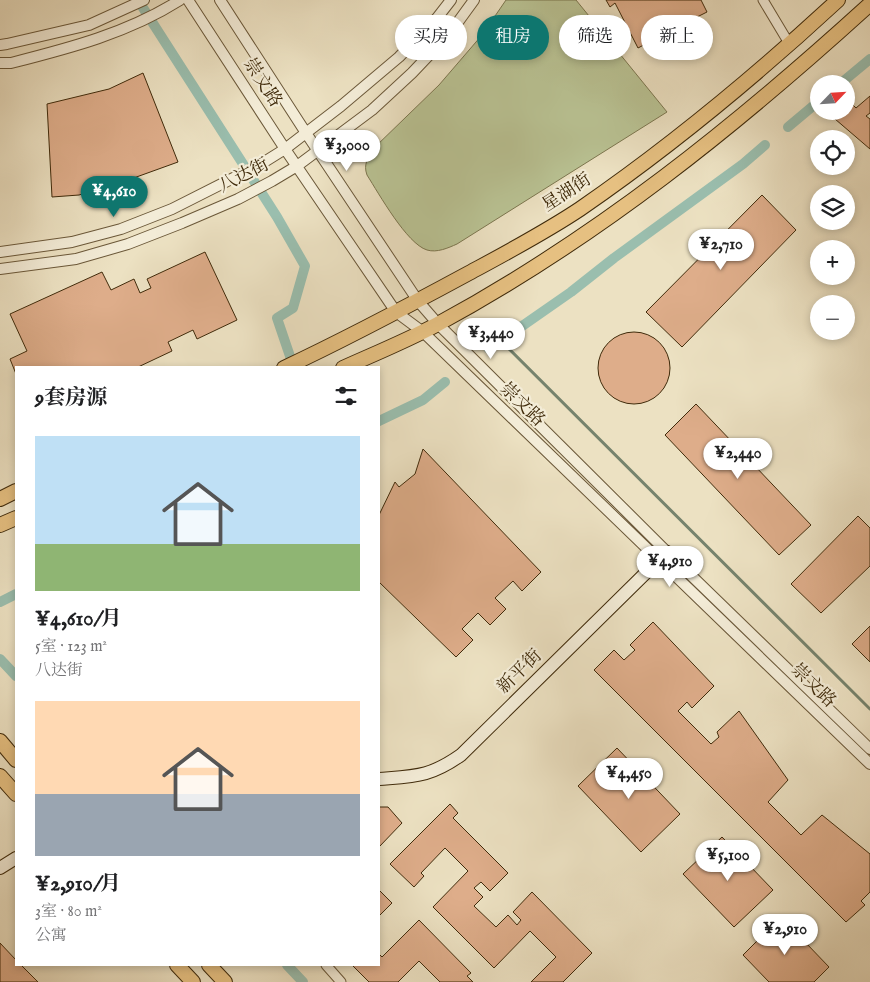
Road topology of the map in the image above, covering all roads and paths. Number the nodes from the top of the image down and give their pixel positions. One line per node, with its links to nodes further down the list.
1 (144, 0): 10 (street)
2 (180, 0): 12 (street)
3 (188, 0): 14 (street, 崇文路)
4 (220, 0): 13 (street, 崇文路)
5 (451, 0): 13 (street, 八达街)
6 (474, 0): 15 (street, 八达街)
7 (763, 0): 11 (street)
8 (838, 0): 11 (main road, 星湖街)
9 (870, 4): 21 (main road)
10 (0, 45)
11 (790, 45): 19 (main road, 星湖街)
12 (0, 63)
13 (306, 133): 14 (street, 八达街); 15 (street, 崇文路)
14 (285, 149): 16 (street, 崇文路); 17 (street, 八达街)
15 (318, 150): 16 (street, 八达街); 19 (street, 崇文路)
16 (297, 166): 18 (street, 八达街); 20 (street, 崇文路)
17 (0, 252)
18 (0, 269)
19 (418, 301): 20 (main road, 星湖街); 21 (street, 崇文路)
20 (396, 312): 22 (street, 崇文路); 23 (main road, 星湖街)
21 (438, 324): 22 (main road); 29 (street, 崇文路)
22 (423, 332): 24 (main road); 29 (street, 崇文路)
23 (288, 366)
24 (347, 366)
25 (15, 492): 26 (main road)
26 (0, 499)
27 (15, 518): 28 (main road)
28 (0, 525)
29 (663, 556): 31 (street, 崇文路); 33 (street, 崇文路); 35 (main road, 新平街)
30 (0, 741): 32 (main road)
31 (870, 749)
32 (15, 759)
33 (870, 764)
34 (0, 776): 36 (main road)
35 (380, 779)
36 (15, 793)
37 (15, 859): 38 (main road)
38 (0, 868)
39 (177, 966): 42 (main road)
40 (210, 966): 43 (main road)
41 (327, 966): 44 (street)
42 (193, 982)
43 (225, 982)
44 (341, 982)

